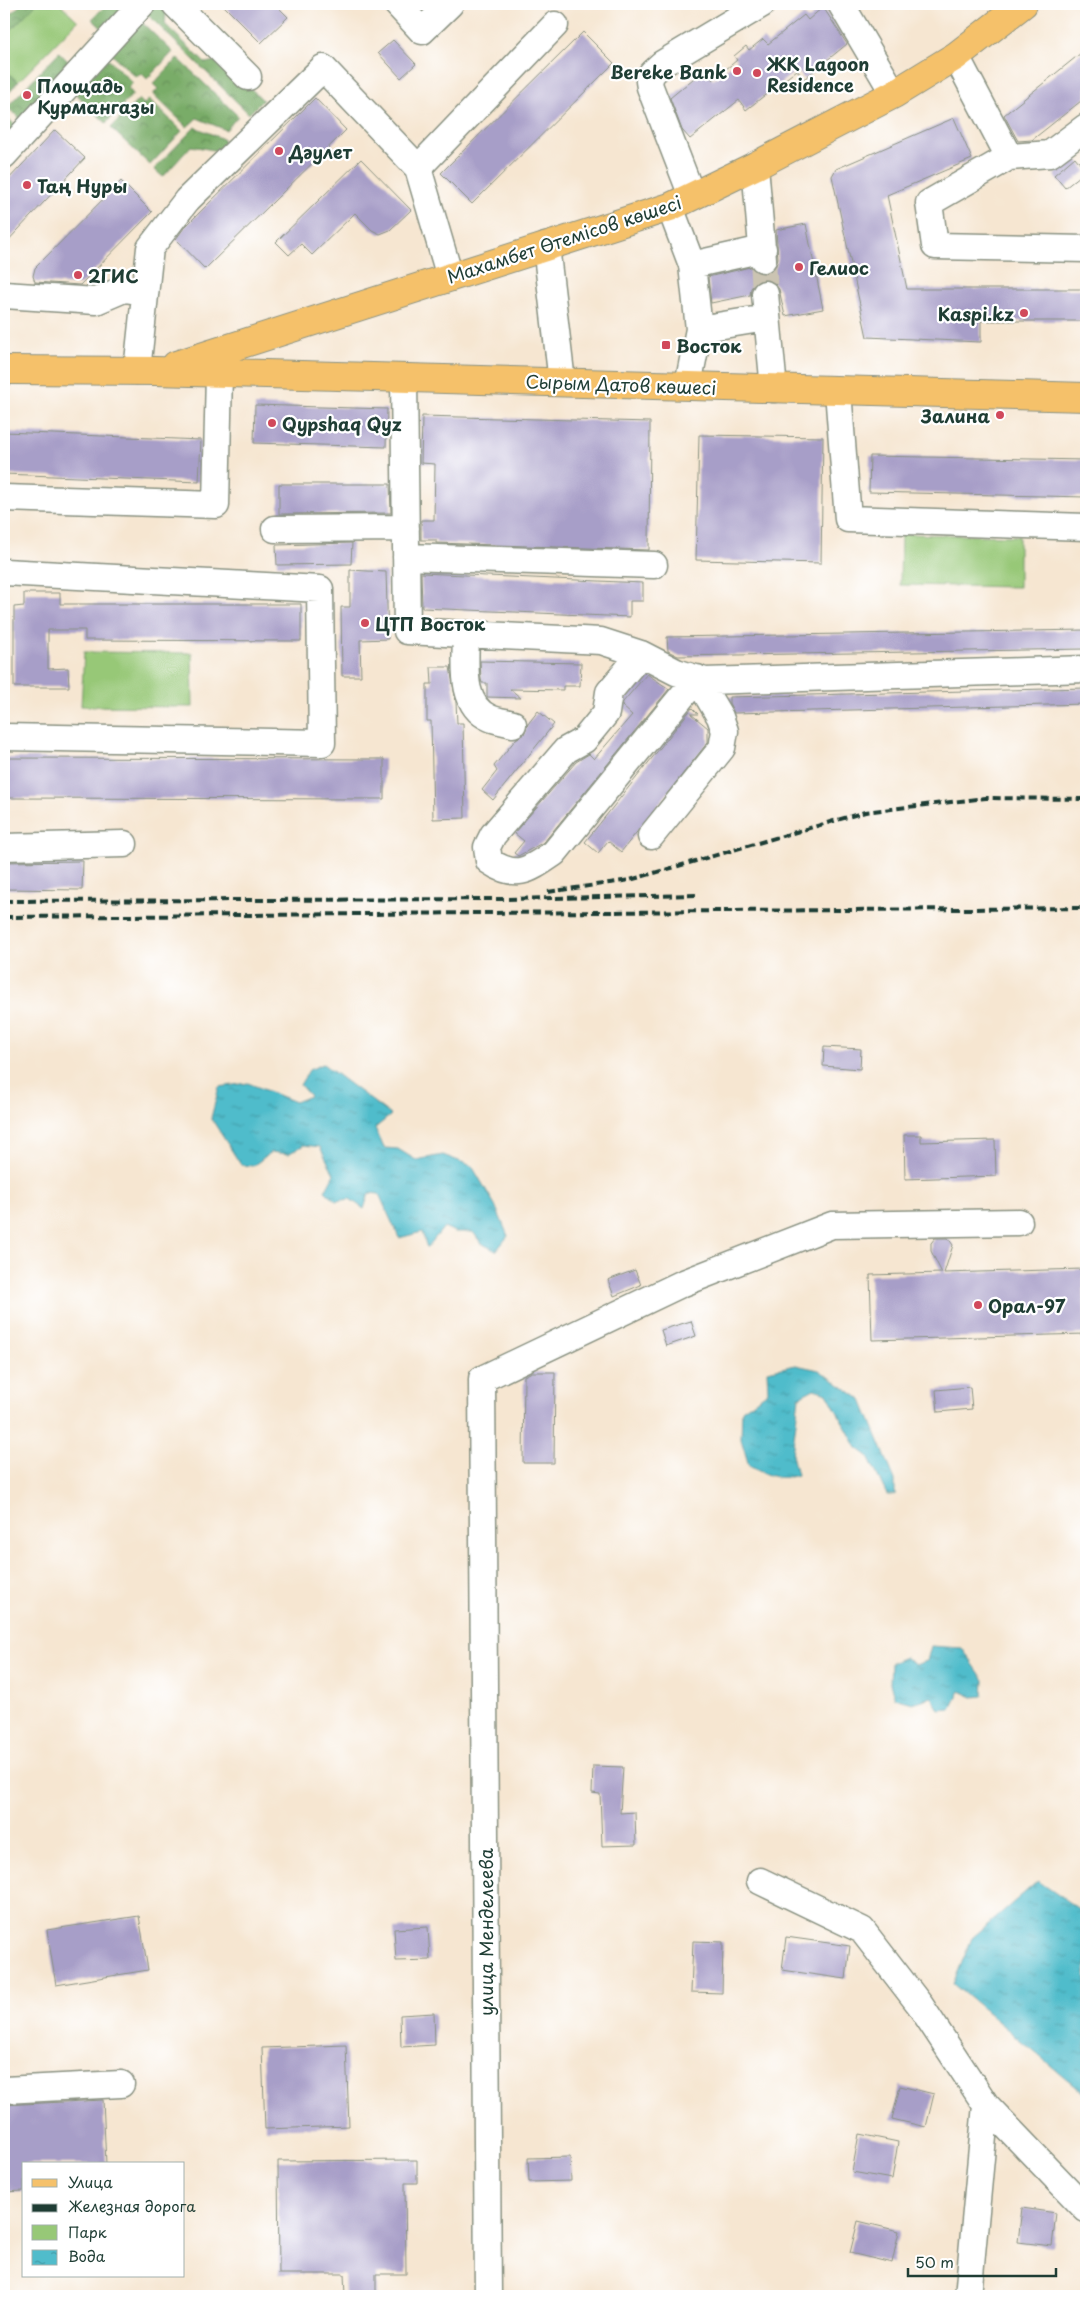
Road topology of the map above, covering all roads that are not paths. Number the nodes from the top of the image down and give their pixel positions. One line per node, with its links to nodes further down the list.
1 (142, 4): 13 (street)
2 (176, 4): 10 (street)
3 (397, 4): 4 (street)
4 (450, 4)
5 (762, 4): 17 (street)
6 (841, 4): 11 (street)
7 (1023, 4): 9 (main road, Махамбет Өтемісов көшесі)
8 (555, 25): 16 (street)
9 (956, 56): 11 (main road, Махамбет Өтемісов көшесі); 14 (street)
10 (248, 77)
11 (894, 94): 15 (main road, Махамбет Өтемісов көшесі)
12 (1086, 126): 14 (street)
13 (4, 154)
14 (1009, 157): 19 (street)
15 (755, 166): 17 (main road, Махамбет Өтемісов көшесі); 20 (street)
16 (418, 168): 21 (street); 22 (street)
17 (681, 202): 18 (main road, Махамбет Өтемісов көшесі); 20 (street)
18 (546, 246): 21 (main road, Махамбет Өтемісов көшесі); 29 (street)
19 (1086, 250)
20 (692, 265): 24 (street)
21 (450, 277): 26 (main road, Махамбет Өтемісов көшесі)
22 (145, 292): 23 (street); 26 (street)
23 (4, 295)
24 (699, 329): 30 (street); 31 (street)
25 (4, 370): 26 (main road, Сырым Датов көшесі)
26 (146, 371): 27 (main road, Сырым Датов көшесі)
27 (219, 373): 28 (main road, Сырым Датов көшесі); 34 (street)
28 (404, 378): 29 (main road, Сырым Датов көшесі); 36 (street)
29 (562, 382): 30 (main road, Сырым Датов көшесі)
30 (688, 385): 31 (main road, Сырым Датов көшесі)
31 (774, 389): 32 (main road, Сырым Датов көшесі)
32 (838, 391): 33 (main road, Сырым Датов көшесі); 35 (street)
33 (1086, 397)
34 (4, 498)
35 (1086, 527)
36 (406, 528): 37 (street); 38 (street)
37 (275, 529)
38 (406, 557): 39 (street); 41 (street)
39 (654, 565)
40 (4, 572): 46 (street)
41 (466, 634): 42 (street); 45 (street)
42 (641, 654): 44 (street); 44 (street)
43 (1086, 669): 44 (street)
44 (697, 678): 47 (street)
45 (513, 724)
46 (4, 737)
47 (651, 836)
48 (124, 844): 49 (street)
49 (4, 847)
50 (1019, 1222): 56 (street, улица Менделеева)
51 (760, 1881): 54 (street)
52 (121, 2084): 53 (street)
53 (4, 2090)
54 (986, 2105): 55 (street); 57 (street)
55 (1086, 2209)
56 (488, 2296)
57 (968, 2296)

